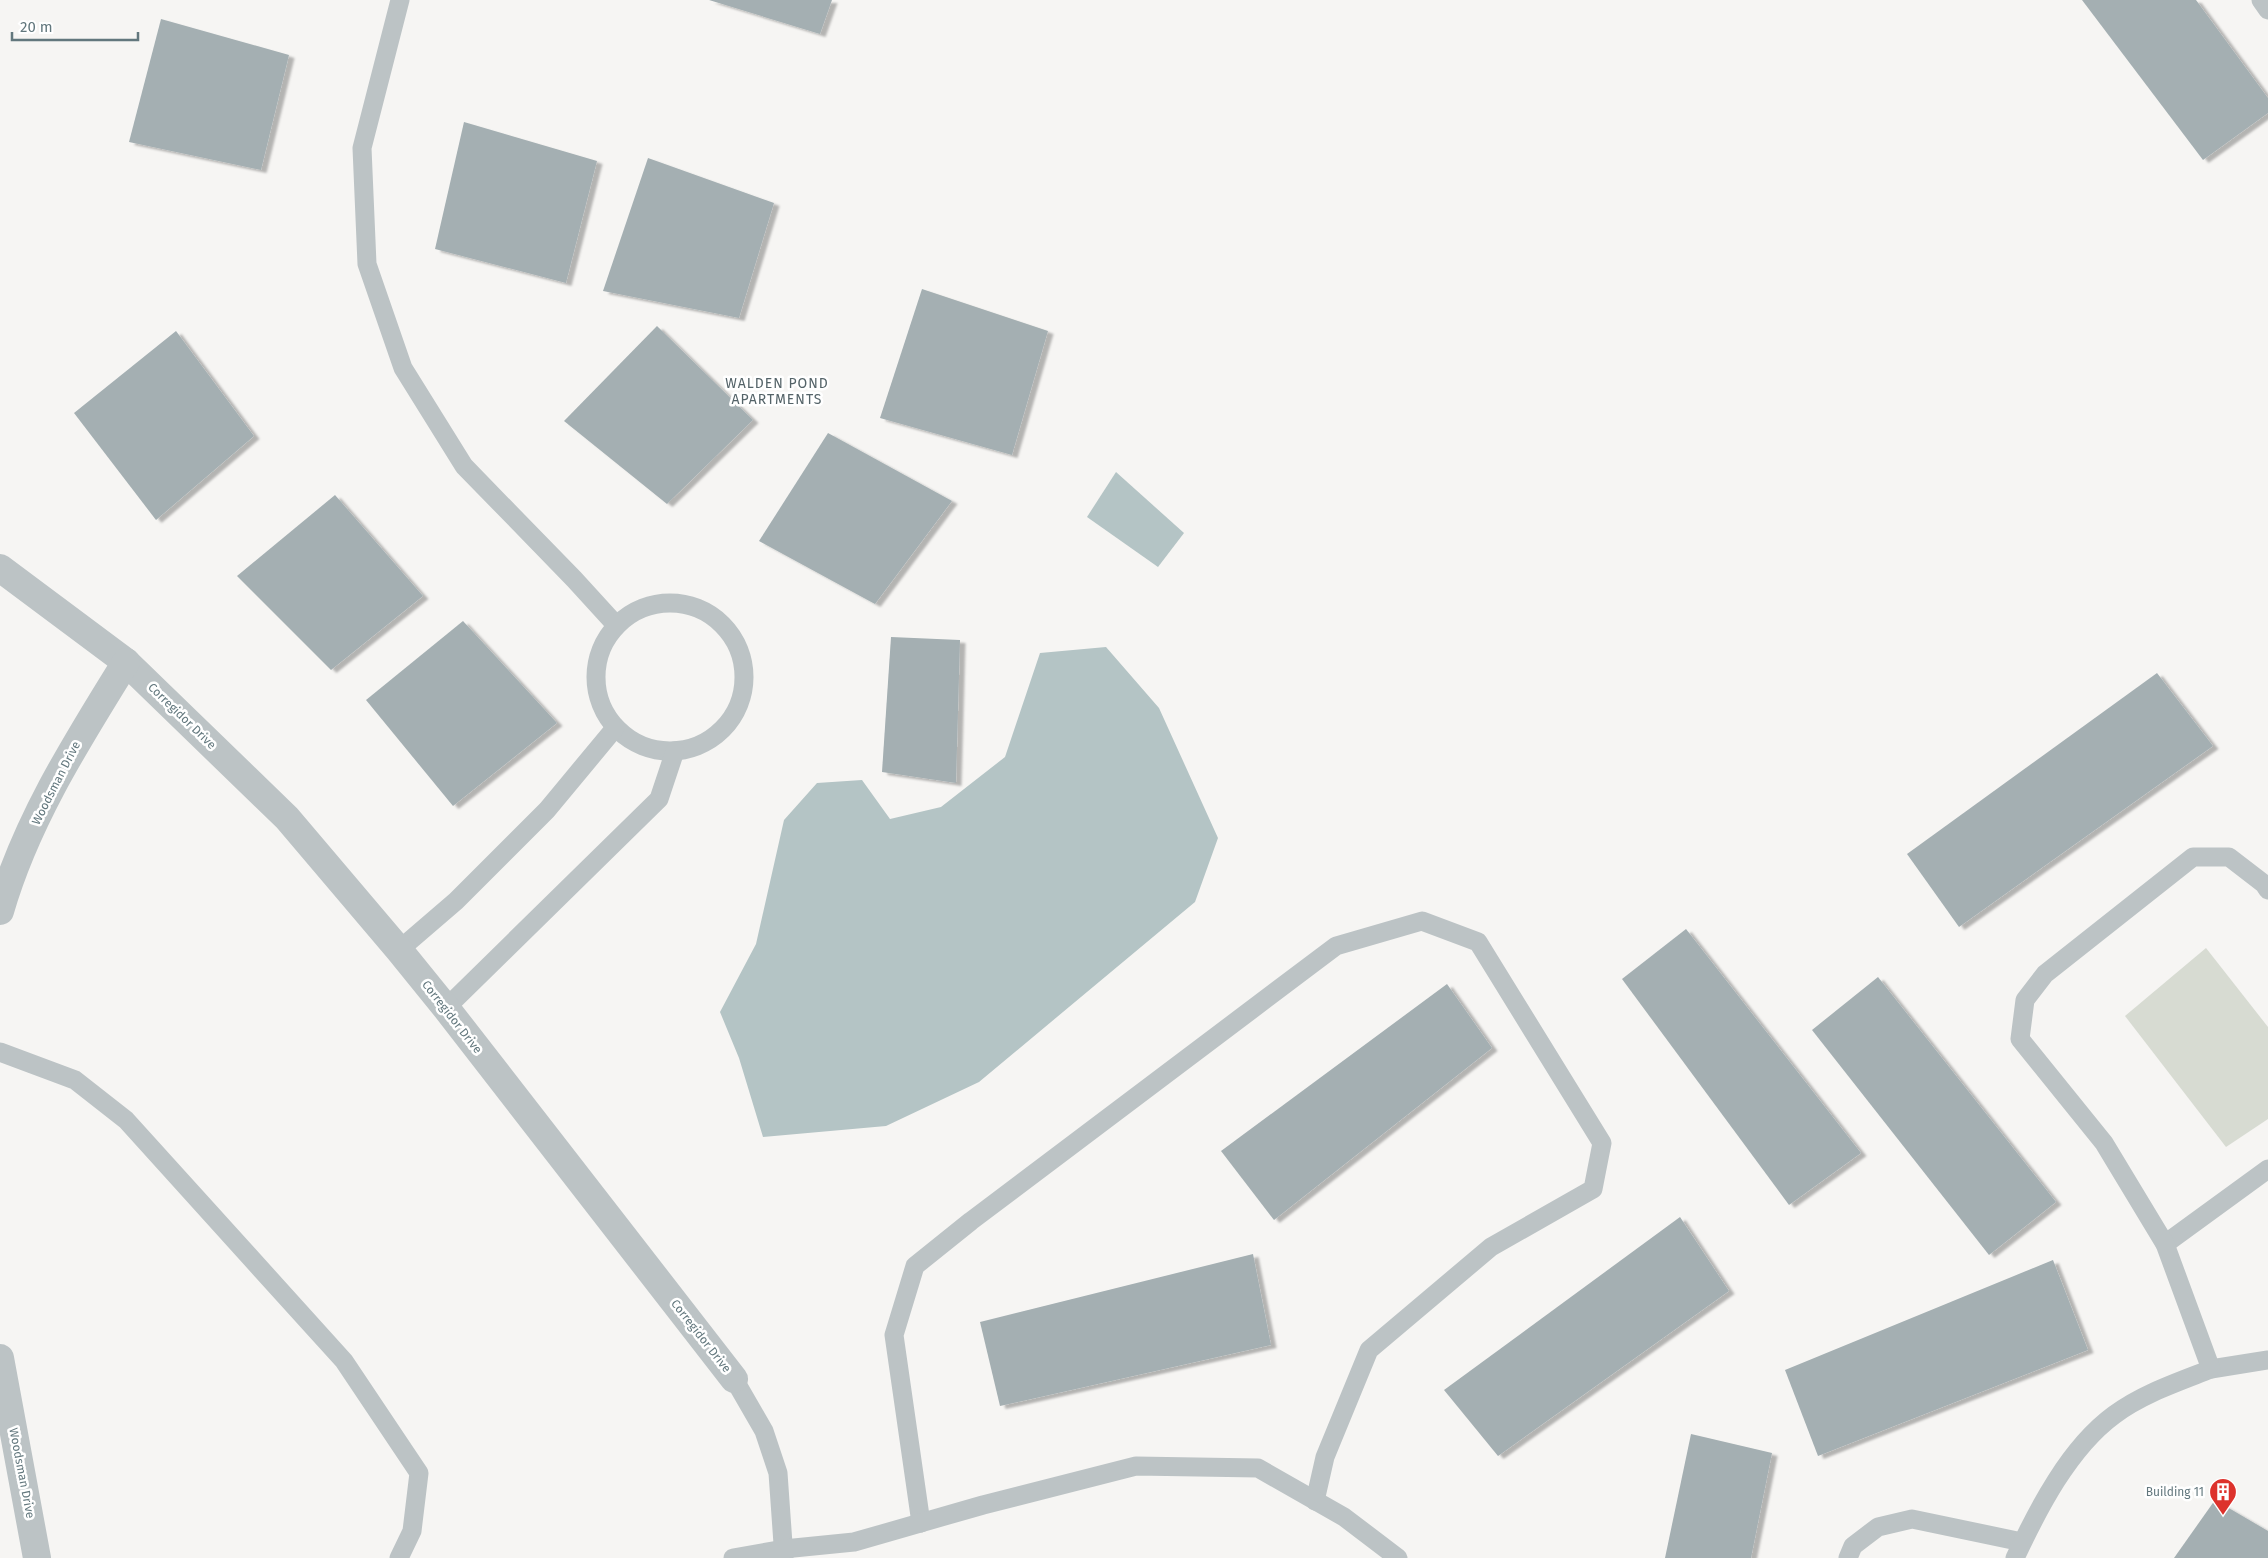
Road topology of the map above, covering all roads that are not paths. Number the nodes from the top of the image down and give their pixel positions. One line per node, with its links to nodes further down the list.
1 (400, 0): 5 (lane)
2 (2261, 0): 3 (lane)
3 (2268, 10)
4 (0, 568): 6 (street, Corregidor Drive)
5 (616, 625): 7 (lane); 8 (lane)
6 (126, 662): 10 (street, Woodsman Drive); 11 (street, Corregidor Drive)
7 (615, 728): 8 (lane); 11 (lane)
8 (675, 751): 12 (lane)
9 (2268, 890): 15 (lane)
10 (2, 899)
11 (399, 950): 12 (street, Corregidor Drive)
12 (446, 1008): 19 (street, Corregidor Drive)
13 (0, 1052): 25 (lane)
14 (2268, 1169): 15 (lane)
15 (2165, 1244): 18 (lane)
16 (0, 1358): 24 (street, Woodsman Drive)
17 (2268, 1360): 18 (lane)
18 (2211, 1369): 22 (lane)
19 (734, 1379): 23 (lane, Corregidor Drive)
20 (1315, 1501): 21 (lane); 21 (lane); 27 (lane)
21 (921, 1523): 23 (lane)
22 (2018, 1550): 28 (lane)
23 (784, 1554): 26 (lane)
24 (36, 1558)
25 (399, 1558)
26 (733, 1558)
27 (1398, 1558)
28 (1848, 1558)

